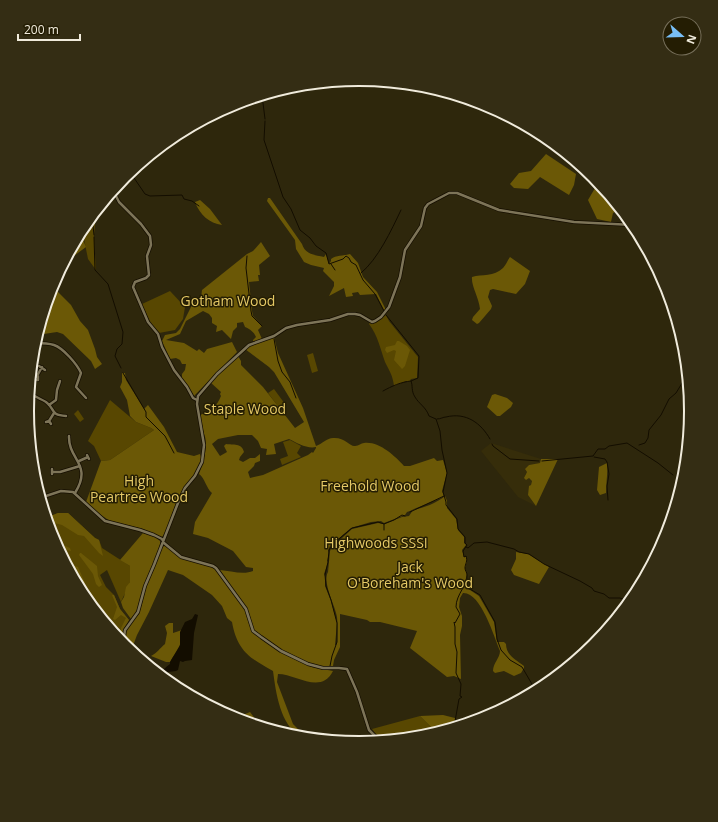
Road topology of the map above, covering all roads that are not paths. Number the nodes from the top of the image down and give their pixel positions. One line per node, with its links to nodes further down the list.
1 (116, 196): 9 (street)
2 (625, 225): 9 (street)
3 (41, 344): 8 (street)
4 (45, 370): 5 (street)
5 (36, 376)
6 (58, 382): 10 (street)
7 (35, 396): 10 (street)
8 (84, 397)
9 (197, 400): 21 (street)
10 (50, 405): 11 (street)
11 (54, 413): 12 (street); 13 (street)
12 (64, 415)
13 (49, 422)
14 (69, 435): 16 (street)
15 (88, 457): 16 (street)
16 (79, 461): 17 (street)
17 (80, 466): 18 (street); 19 (street)
18 (52, 472)
19 (75, 494): 20 (street); 21 (street)
20 (45, 496)
21 (163, 541): 22 (street); 23 (street)
22 (124, 636)
23 (374, 735)

